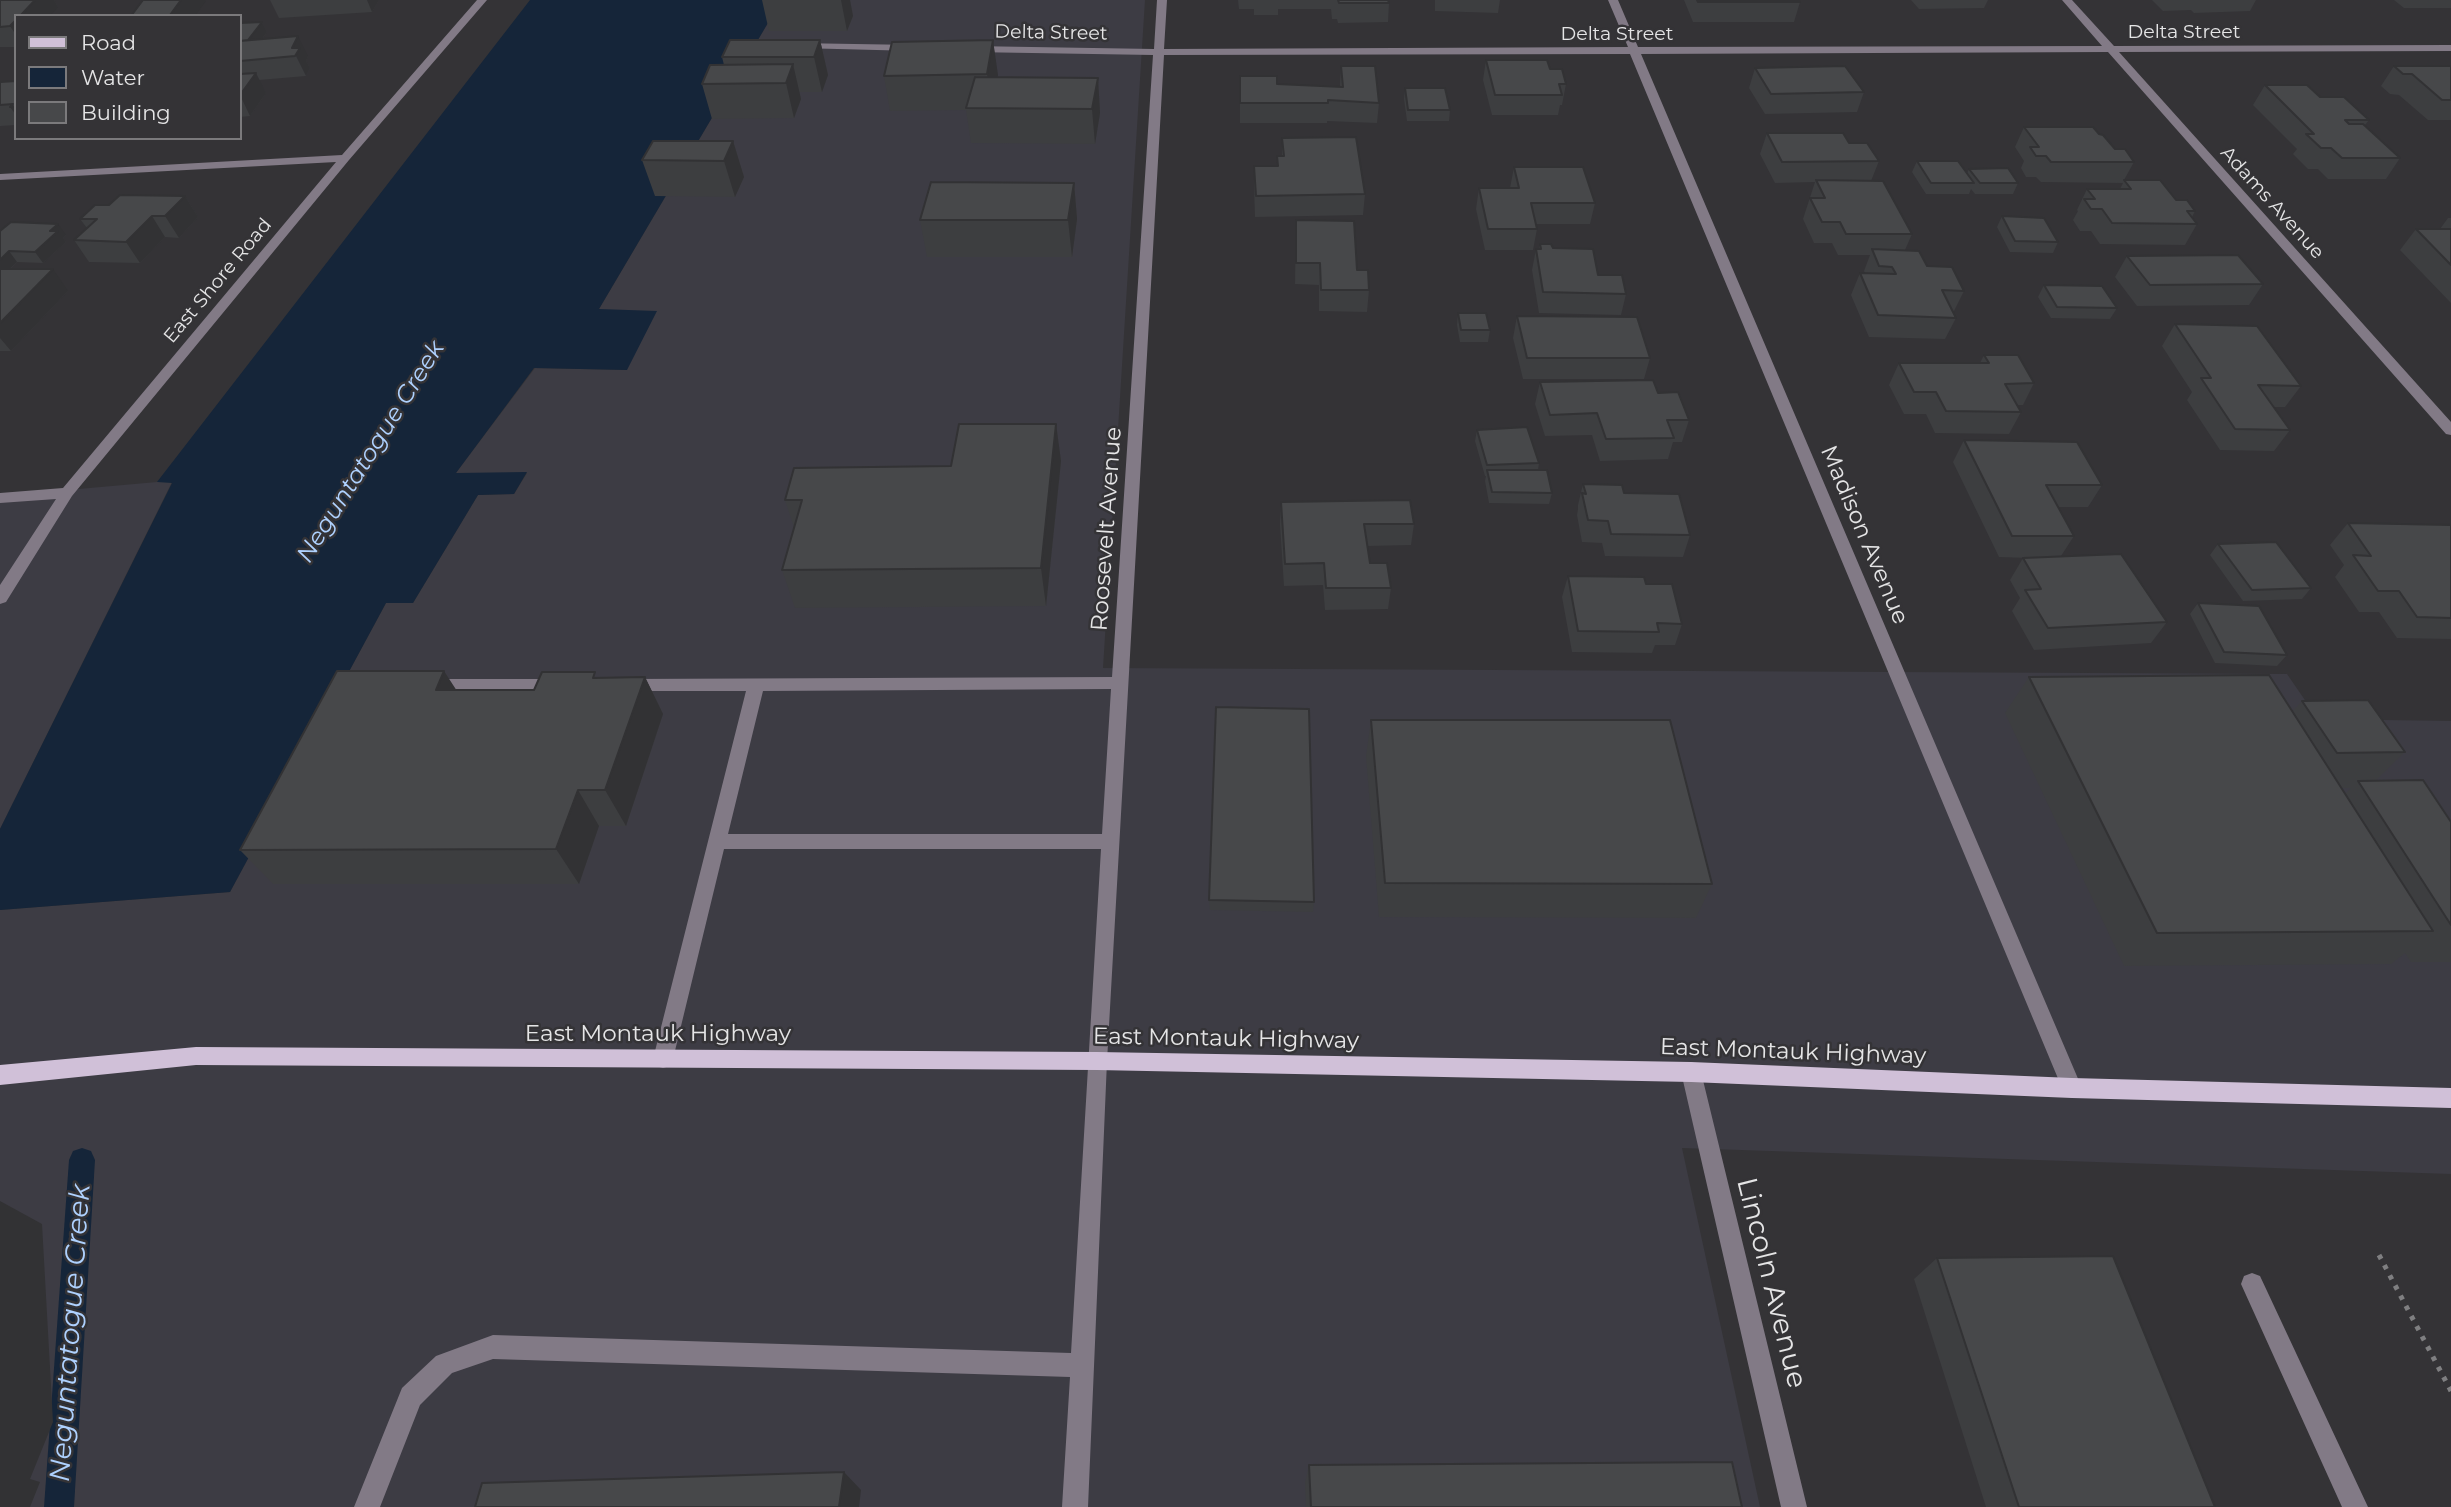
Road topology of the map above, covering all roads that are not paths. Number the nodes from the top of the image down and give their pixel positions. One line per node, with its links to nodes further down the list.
1 (482, 0): 12 (street, East Shore Road)
2 (1162, 0): 11 (street, Roosevelt Avenue)
3 (1613, 0): 10 (street, Madison Avenue)
4 (2067, 0): 9 (street, Adams Avenue)
5 (784, 45): 6 (street)
6 (923, 48)
7 (2451, 48): 9 (street, Delta Street)
8 (965, 49): 11 (street, Delta Street)
9 (2112, 50): 10 (street, Delta Street); 14 (street, Adams Avenue)
10 (1635, 51): 11 (street, Delta Street); 29 (street, Madison Avenue)
11 (1160, 52): 18 (street, Roosevelt Avenue)
12 (345, 158): 13 (street); 15 (street, East Shore Road)
13 (0, 177)
14 (2451, 430)
15 (67, 493): 16 (street); 17 (street, East Shore Road)
16 (0, 498)
17 (0, 598)
18 (1120, 683): 19 (street); 24 (street, Roosevelt Avenue)
19 (756, 684): 22 (street); 23 (street)
20 (416, 685): 21 (street)
21 (579, 685)
22 (606, 685)
23 (718, 841): 24 (street); 25 (street)
24 (1110, 842): 26 (street, Roosevelt Avenue)
25 (663, 1059): 26 (main road, East Montauk Highway); 28 (main road, East Montauk Highway)
26 (1097, 1061): 27 (main road, East Montauk Highway); 32 (street, Roosevelt Avenue)
27 (1691, 1072): 29 (main road, East Montauk Highway); 35 (street, Lincoln Avenue)
28 (0, 1075)
29 (2072, 1087): 30 (main road, East Montauk Highway)
30 (2451, 1098)
31 (2252, 1284): 36 (street)
32 (1081, 1365): 33 (street); 34 (street, Roosevelt Avenue)
33 (367, 1507)
34 (1074, 1507)
35 (1794, 1507)
36 (2355, 1507)

